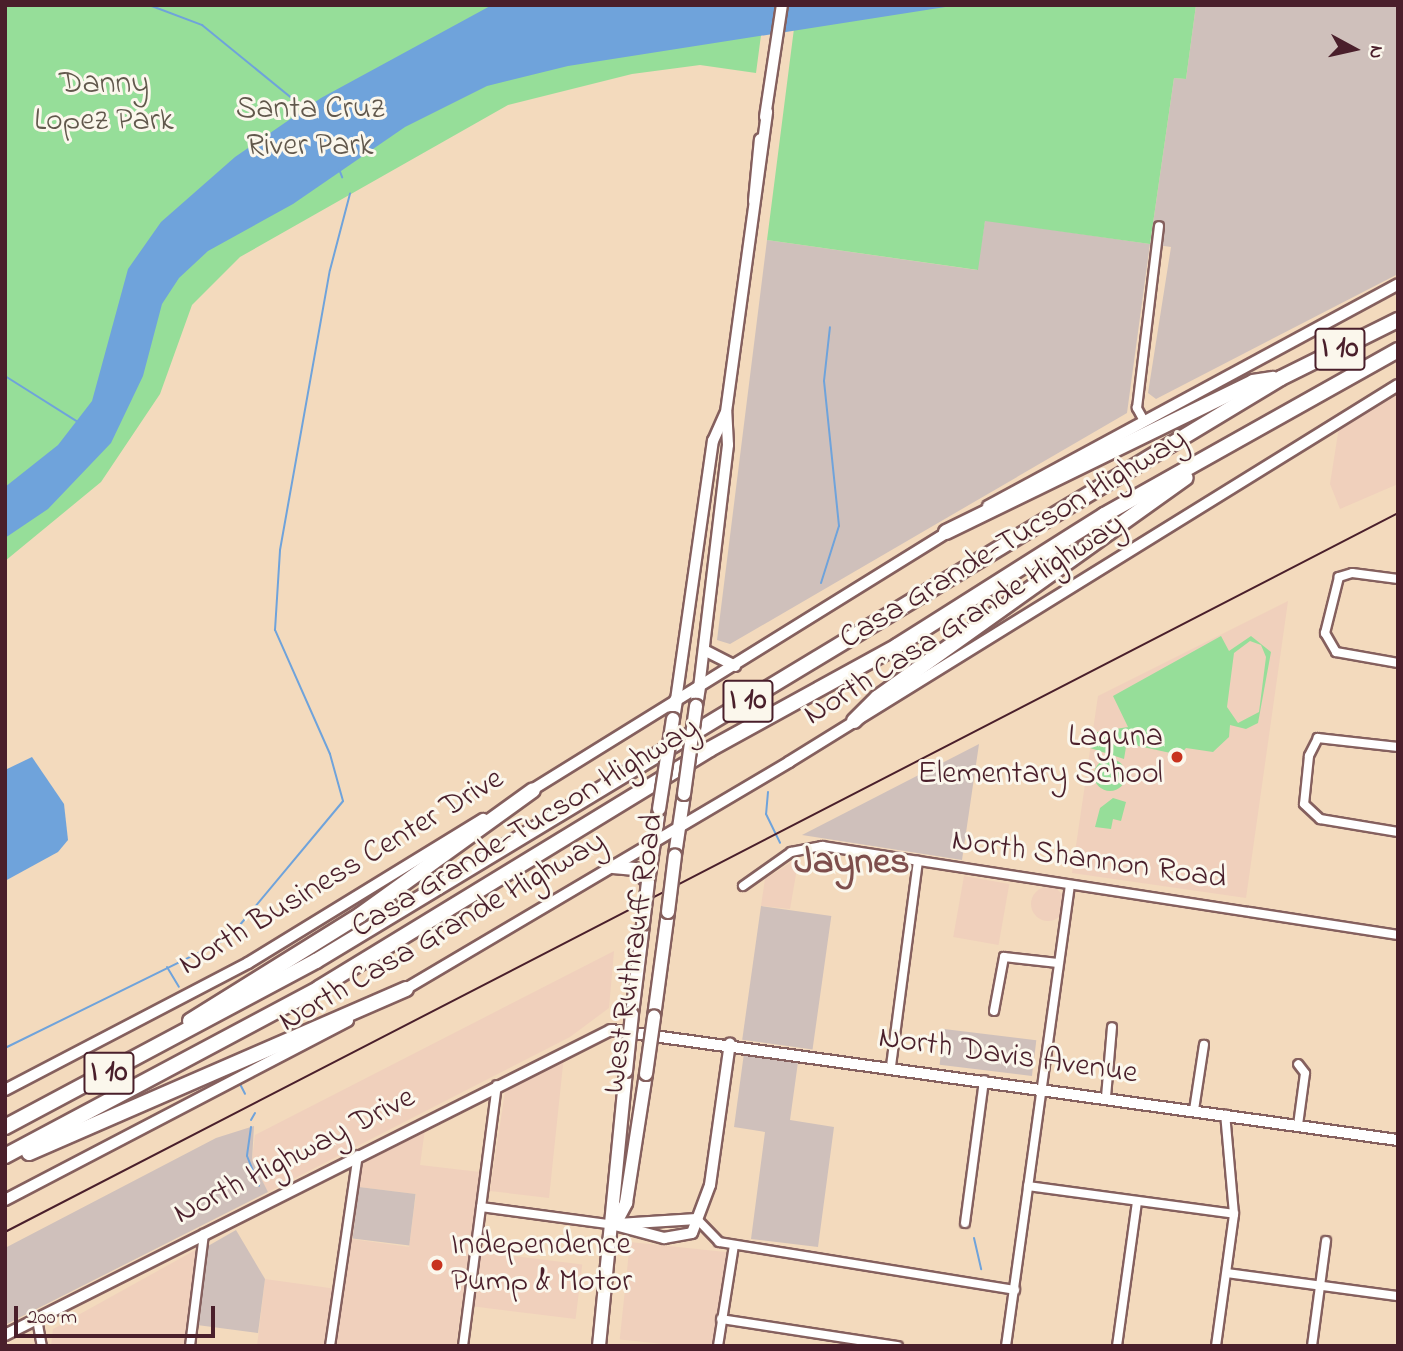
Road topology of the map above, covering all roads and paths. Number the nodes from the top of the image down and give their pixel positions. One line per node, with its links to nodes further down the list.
1 (782, 5): 8 (main road)
2 (1159, 226): 9 (street)
3 (1398, 284): 9 (main road)
4 (1398, 320): 6 (highway, Casa Grande-Tucson Highway / I 10)
5 (1398, 350): 10 (highway, Casa Grande-Tucson Highway / I 10)
6 (1281, 378): 11 (highway); 39 (highway, Casa Grande-Tucson Highway / I 10)
7 (1398, 384): 18 (main road, North Casa Grande Highway)
8 (726, 412): 13 (main road); 17 (main road)
9 (1143, 419): 11 (main road)
10 (1232, 442): 18 (highway); 51 (highway, Casa Grande-Tucson Highway / I 10)
11 (946, 532): 15 (main road)
12 (1398, 579): 14 (street)
13 (704, 650): 15 (main road); 16 (main road)
14 (1398, 663)
15 (735, 666): 16 (main road)
16 (699, 688): 17 (main road, North Business Center Drive); 21 (main road, West Ruthrauff Road, bridge)
17 (676, 700): 20 (main road, North Business Center Drive); 23 (main road, West Ruthrauff Road, bridge)
18 (854, 721): 21 (main road, North Casa Grande Highway)
19 (1398, 747): 22 (street)
20 (533, 790): 39 (highway); 43 (main road, North Business Center Drive)
21 (679, 828): 23 (main road, North Casa Grande Highway); 60 (main road, West Ruthrauff Road, bridge)
22 (1398, 832)
23 (653, 842): 25 (main road, North Casa Grande Highway); 26 (main road, West Ruthrauff Road)
24 (918, 861): 27 (street, North Shannon Road); 28 (street, North Shannon Road); 38 (street)
25 (613, 867): 26 (main road); 31 (main road, North Casa Grande Highway)
26 (647, 877): 60 (main road, West Ruthrauff Road, bridge)
27 (1070, 885): 29 (street, North Shannon Road); 30 (street)
28 (743, 886)
29 (1398, 935)
30 (1058, 963): 32 (street); 42 (street)
31 (405, 989): 52 (highway); 54 (main road, North Casa Grande Highway)
32 (994, 1011)
33 (1112, 1027): 44 (street)
34 (611, 1030): 35 (main road, North Davis Avenue); 41 (main road, North Highway Drive)
35 (730, 1043): 38 (main road, North Davis Avenue); 58 (main road)
36 (1203, 1045): 45 (street)
37 (1298, 1064): 47 (street)
38 (891, 1066): 40 (main road, North Davis Avenue)
39 (97, 1079): 48 (highway, Casa Grande-Tucson Highway / I 10)
40 (984, 1080): 42 (main road, North Davis Avenue); 59 (street)
41 (497, 1082): 50 (main road, North Highway Drive); 56 (street)
42 (1041, 1088): 44 (main road, North Davis Avenue); 53 (street)
43 (5, 1090)
44 (1106, 1097): 45 (main road, North Davis Avenue)
45 (1194, 1110): 46 (main road, North Davis Avenue)
46 (1225, 1114): 47 (main road, North Davis Avenue); 57 (street)
47 (1298, 1125): 49 (main road, North Davis Avenue)
48 (5, 1126)
49 (1398, 1140)
50 (358, 1153): 61 (main road, North Highway Drive); 73 (street)
51 (5, 1156)
52 (5, 1164)
53 (1028, 1186): 55 (street); 66 (street)
54 (5, 1200)
55 (1137, 1202): 57 (street); 79 (street)
56 (481, 1207): 60 (street); 74 (street)
57 (1234, 1214): 64 (street)
58 (696, 1219): 60 (main road); 63 (street)
59 (965, 1223)
60 (615, 1225): 75 (main road, West Ruthrauff Road)
61 (204, 1234): 68 (main road, North Highway Drive); 72 (street)
62 (1326, 1241): 65 (street)
63 (734, 1245): 66 (street); 69 (street)
64 (1227, 1273): 65 (street); 80 (street)
65 (1320, 1285): 67 (street); 81 (street)
66 (1015, 1290): 78 (street)
67 (1398, 1296)
68 (37, 1319): 70 (main road, North Highway Drive); 71 (street)
69 (721, 1319): 76 (street); 77 (street)
70 (5, 1335)
71 (42, 1346)
72 (190, 1346)
73 (330, 1346)
74 (463, 1346)
75 (599, 1346)
76 (718, 1346)
77 (898, 1346)
78 (1006, 1346)
79 (1117, 1346)
80 (1216, 1346)
81 (1312, 1346)

